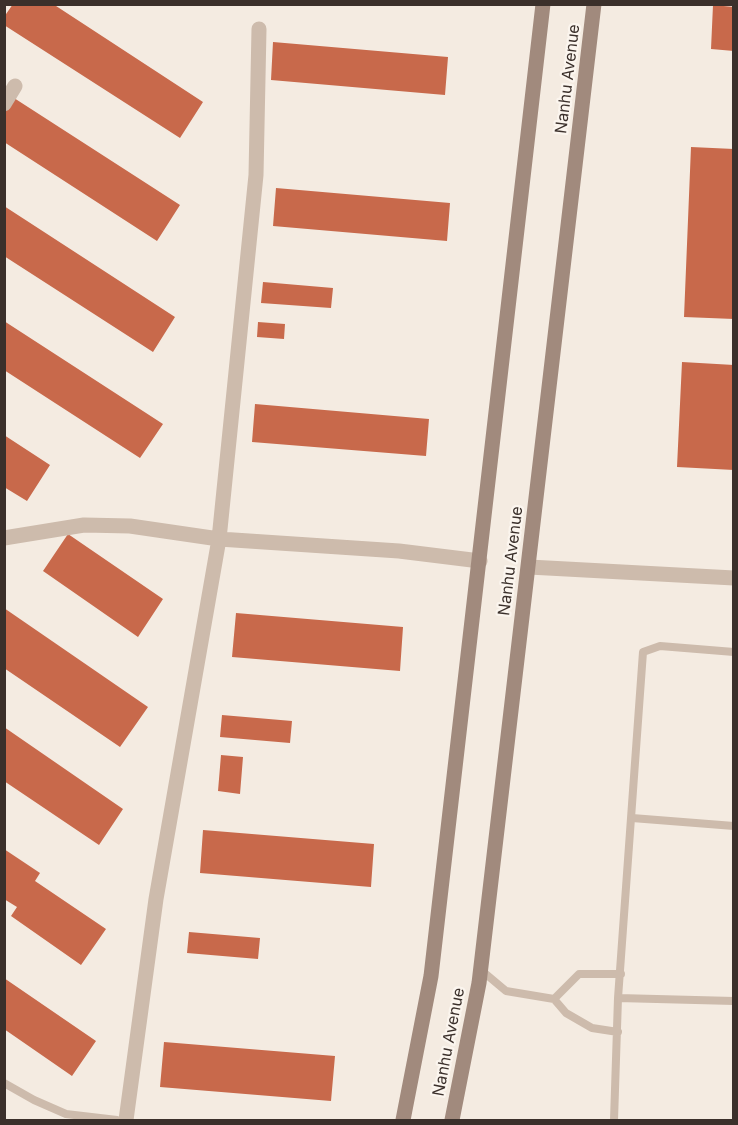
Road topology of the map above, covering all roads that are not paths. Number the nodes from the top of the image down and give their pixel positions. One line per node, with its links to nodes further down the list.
1 (543, 4): 8 (main road, Nanhu Avenue)
2 (594, 4): 9 (main road, Nanhu Avenue)
3 (259, 29): 7 (street)
4 (15, 86): 5 (street)
5 (4, 105)
6 (4, 538): 7 (street)
7 (219, 539): 8 (street); 22 (street)
8 (480, 561): 23 (main road, Nanhu Avenue)
9 (529, 567): 10 (street); 14 (main road, Nanhu Avenue)
10 (734, 578)
11 (734, 652): 12 (lane)
12 (632, 818): 13 (lane); 15 (lane)
13 (734, 826)
14 (481, 970): 17 (lane); 24 (main road, Nanhu Avenue)
15 (621, 974): 16 (lane); 17 (lane)
16 (618, 998): 18 (lane); 19 (lane)
17 (554, 999): 19 (lane)
18 (734, 1001)
19 (618, 1032): 25 (lane)
20 (4, 1083): 21 (lane)
21 (117, 1120)
22 (126, 1120)
23 (403, 1120)
24 (452, 1120)
25 (614, 1120)

